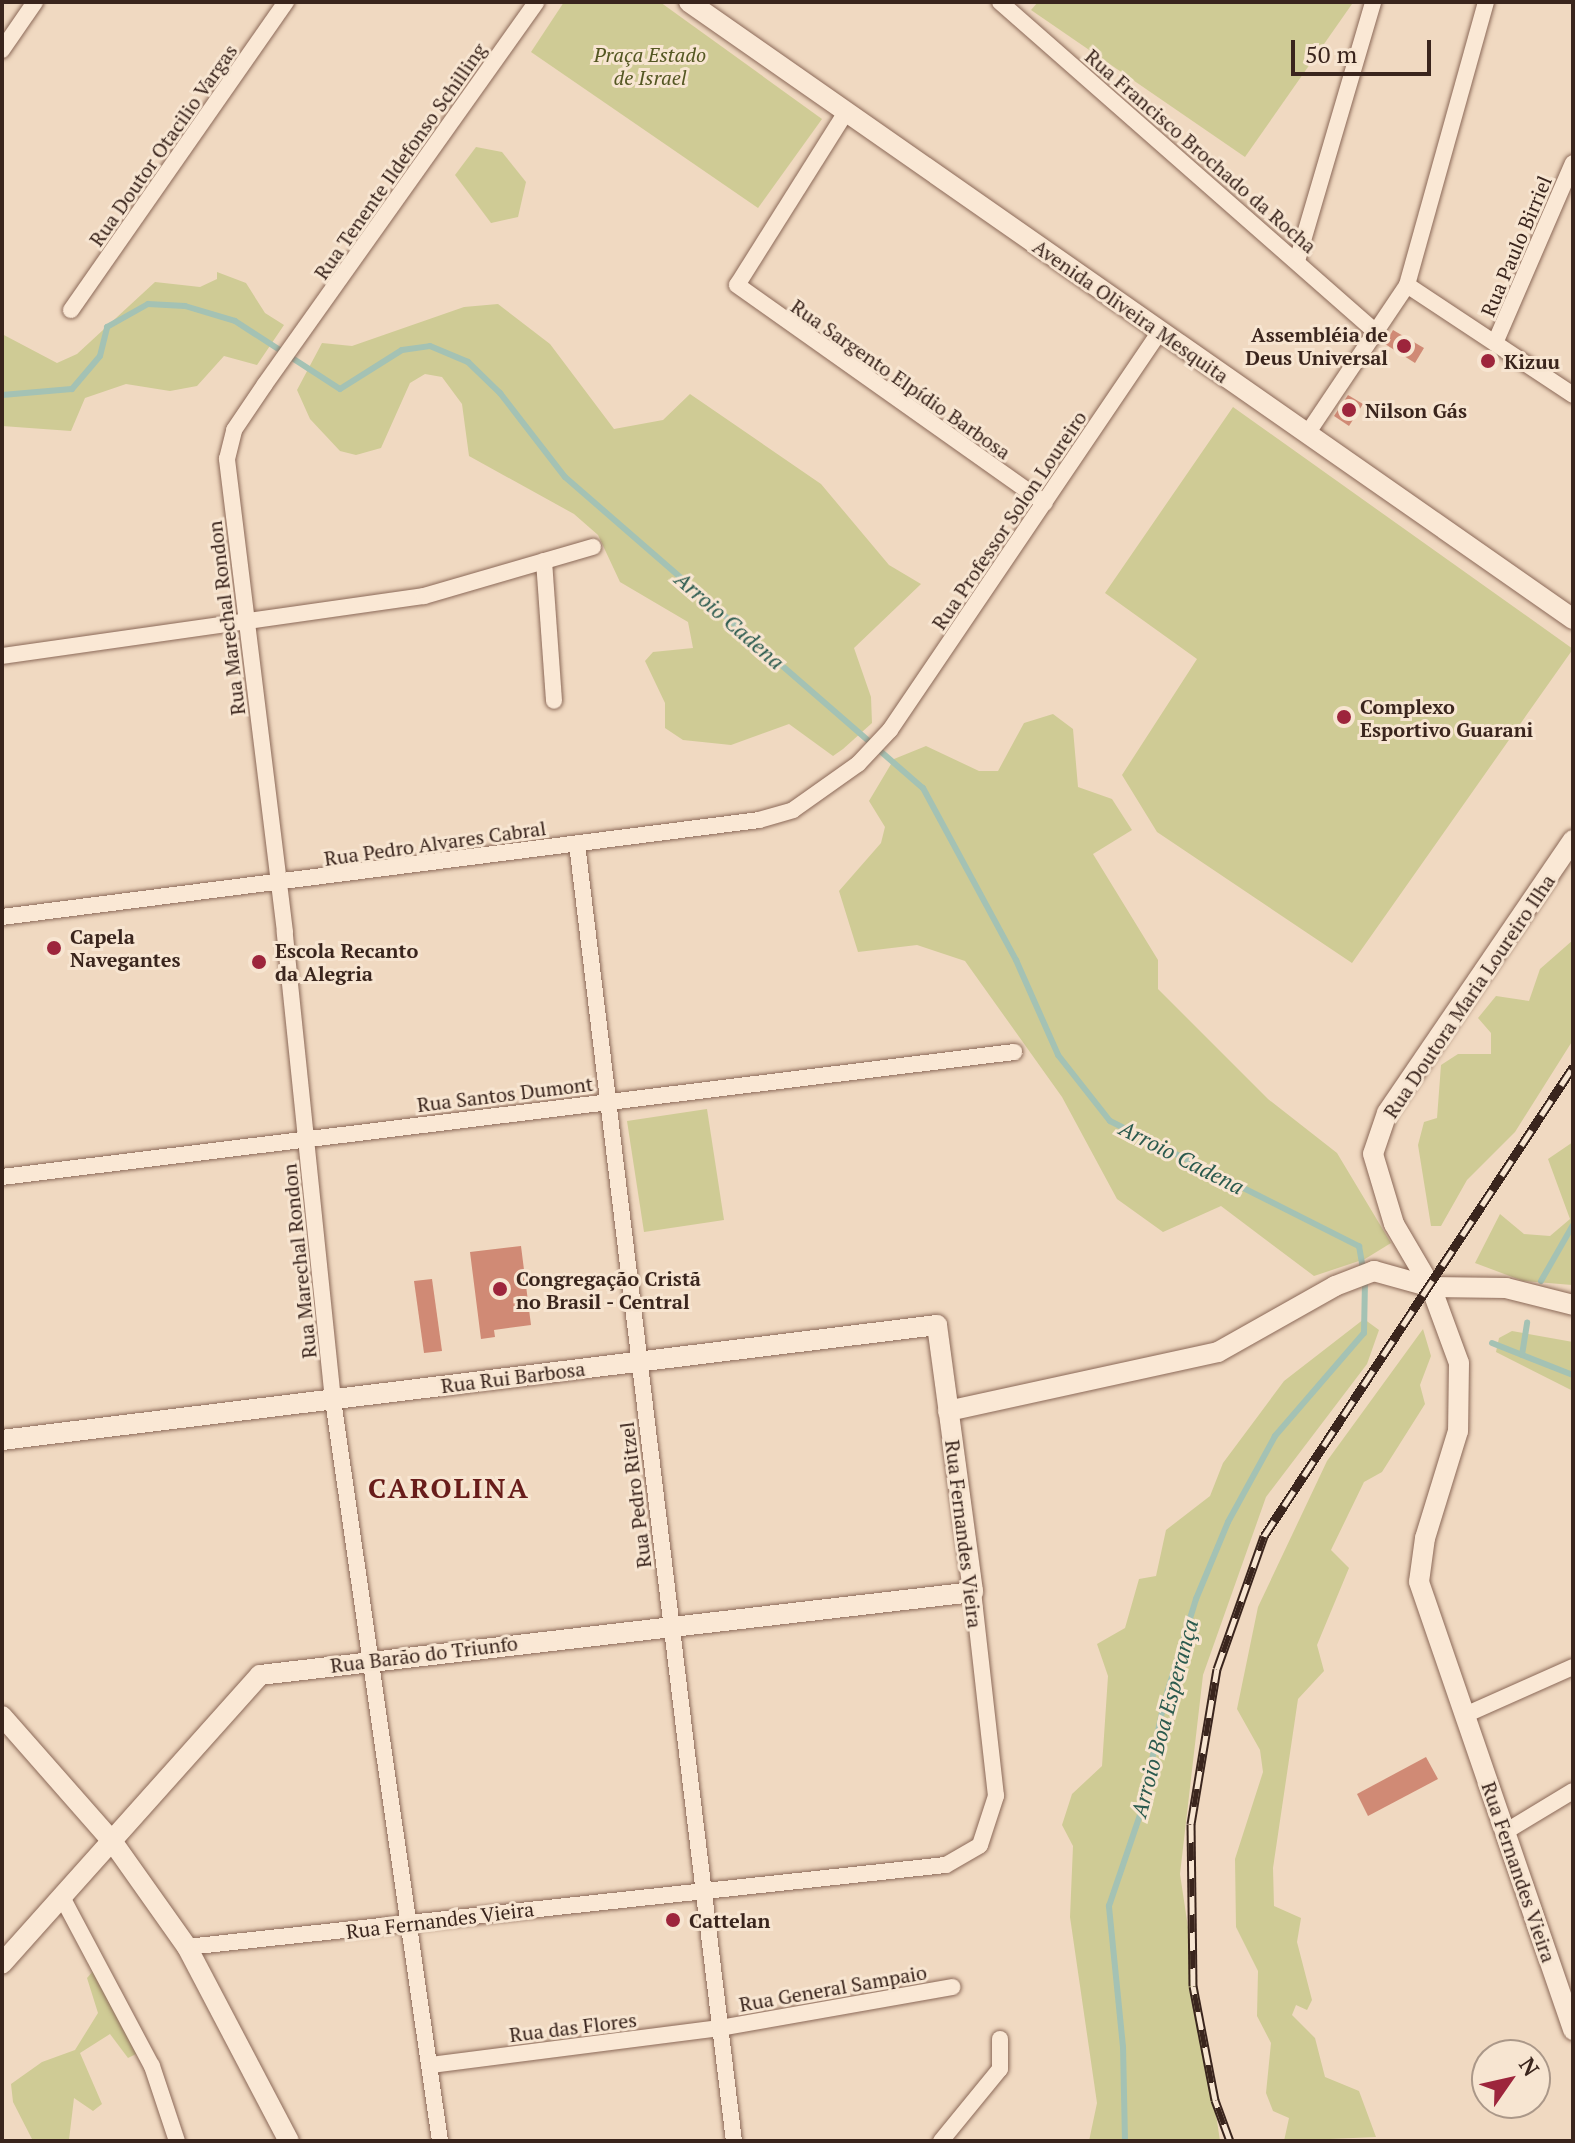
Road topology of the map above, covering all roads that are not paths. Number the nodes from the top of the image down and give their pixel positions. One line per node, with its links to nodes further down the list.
1 (35, 2): 8 (street)
2 (286, 2): 13 (street, Rua Doutor Otacilio Vargas)
3 (536, 2): 17 (street, Rua Tenente Ildefonso Schilling)
4 (1000, 2): 11 (street, Rua Francisco Brochado da Rocha)
5 (1373, 2): 11 (street)
6 (1486, 2): 12 (street)
7 (698, 5): 9 (street, Avenida Oliveira Mesquita)
8 (2, 50)
9 (846, 112): 14 (street, Avenida Oliveira Mesquita); 20 (street, Rua Sargento Elpídio Barbosa)
10 (1573, 163): 16 (street, Rua Paulo Birriel)
11 (1297, 261): 15 (street, Rua Francisco Brochado da Rocha)
12 (1407, 285): 15 (street); 16 (street)
13 (71, 310)
14 (1160, 331): 19 (street, Avenida Oliveira Mesquita); 20 (street, Rua Professor Solon Loureiro)
15 (1375, 331): 19 (street)
16 (1495, 343): 18 (street)
17 (265, 384): 24 (street, Rua Marechal Rondon)
18 (1573, 395)
19 (1307, 434): 23 (street, Avenida Oliveira Mesquita)
20 (1045, 503): 27 (street, Rua Professor Solon Loureiro)
21 (593, 547): 22 (street)
22 (544, 561): 24 (street); 26 (street)
23 (1573, 619)
24 (246, 625): 25 (street); 30 (street, Rua Marechal Rondon)
25 (2, 656)
26 (554, 701)
27 (858, 764): 29 (street, Rua Pedro Alvares Cabral)
28 (1573, 840): 36 (street, Rua Doutora Maria Loureiro Ilha)
29 (577, 844): 30 (street, Rua Pedro Alvares Cabral); 33 (street, Rua Pedro Ritzel)
30 (280, 884): 31 (street, Rua Pedro Alvares Cabral); 34 (street, Rua Marechal Rondon)
31 (2, 917)
32 (1014, 1052): 33 (street, Rua Santos Dumont)
33 (608, 1102): 34 (street, Rua Santos Dumont); 38 (street, Rua Pedro Ritzel)
34 (306, 1139): 35 (street, Rua Santos Dumont); 39 (street, Rua Marechal Rondon)
35 (2, 1177)
36 (1431, 1287): 37 (street); 40 (street, Rua Fernandes Vieira); 46 (street, Rua Fernandes Vieira)
37 (1573, 1305)
38 (639, 1361): 39 (street, Rua Rui Barbosa); 40 (street, Rua Rui Barbosa); 43 (street, Rua Pedro Ritzel)
39 (333, 1400): 41 (street, Rua Rui Barbosa); 44 (street, Rua Marechal Rondon)
40 (948, 1411): 42 (street, Rua Fernandes Vieira)
41 (2, 1440)
42 (973, 1592): 43 (street, Rua Barão do Triunfo); 51 (street, Rua Fernandes Vieira)
43 (671, 1628): 44 (street, Rua Barão do Triunfo); 51 (street, Rua Pedro Ritzel)
44 (374, 1658): 50 (street, Rua Barão do Triunfo); 53 (street, Rua Marechal Rondon)
45 (1573, 1667): 46 (street)
46 (1465, 1715): 49 (street, Rua Fernandes Vieira)
47 (2, 1716): 50 (street)
48 (1573, 1791): 49 (street)
49 (1505, 1832): 58 (street, Rua Fernandes Vieira)
50 (112, 1841): 52 (street, Rua Barão do Triunfo); 54 (street)
51 (703, 1888): 53 (street, Rua Fernandes Vieira); 57 (street, Rua Pedro Ritzel)
52 (62, 1897): 55 (street, Rua Barão do Triunfo); 61 (street)
53 (410, 1925): 54 (street, Rua Fernandes Vieira); 60 (street, Rua Marechal Rondon)
54 (187, 1947): 62 (street)
55 (2, 1964)
56 (952, 1987): 57 (street, Rua General Sampaio)
57 (720, 2028): 60 (street, Rua das Flores); 64 (street, Rua Pedro Ritzel)
58 (1573, 2030)
59 (1000, 2039): 65 (street)
60 (431, 2065): 63 (street, Rua Marechal Rondon)
61 (177, 2141)
62 (289, 2141)
63 (440, 2141)
64 (734, 2141)
65 (941, 2141)

